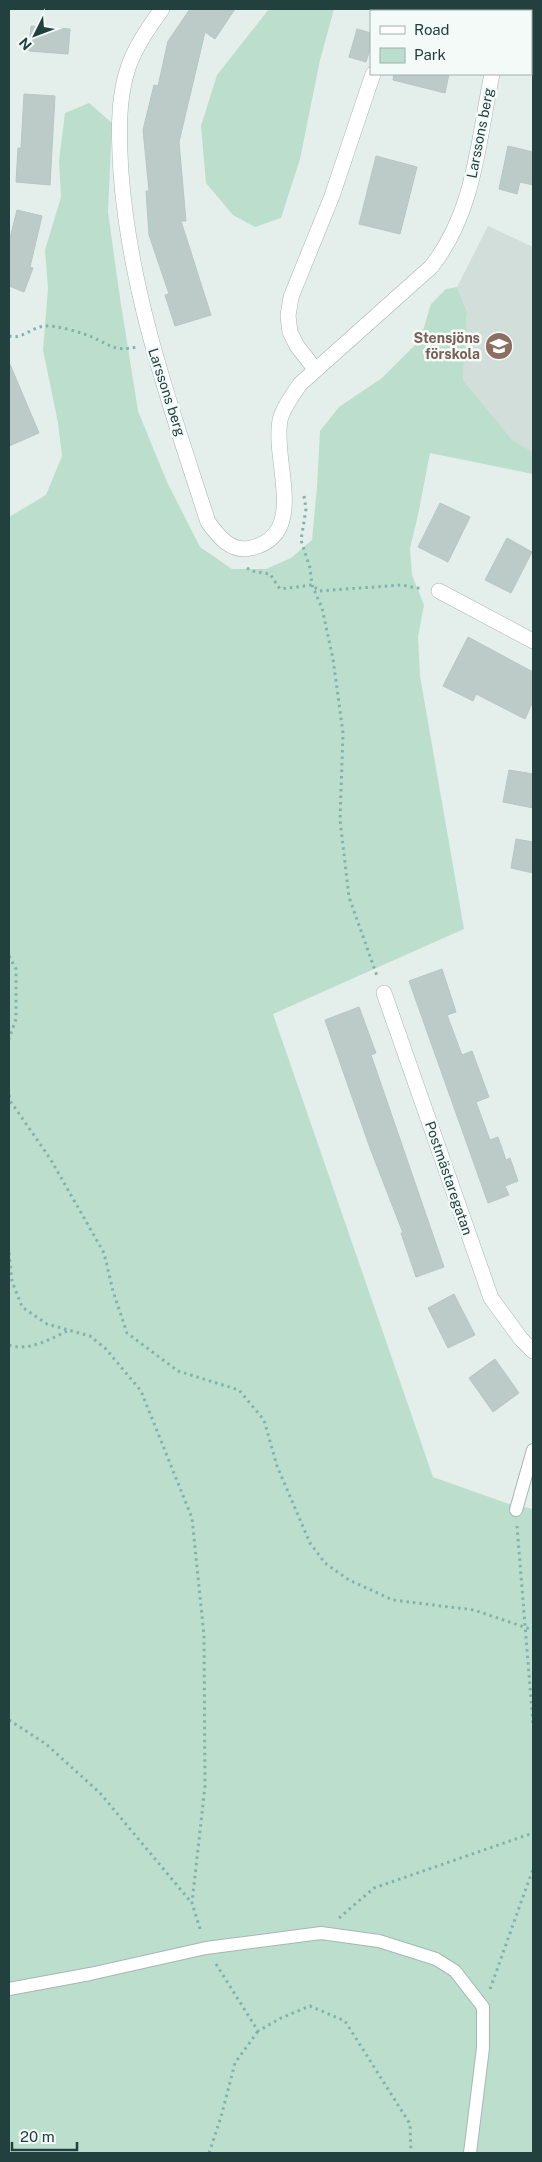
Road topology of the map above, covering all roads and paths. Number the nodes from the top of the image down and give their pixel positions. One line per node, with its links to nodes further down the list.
1 (162, 9): 7 (street, Larssons berg)
2 (526, 9): 3 (street)
3 (533, 10)
4 (373, 75): 8 (street)
5 (492, 75): 8 (street, Larssons berg)
6 (9, 336): 7 (path)
7 (151, 344): 10 (street, Larssons berg)
8 (315, 369): 10 (street, Larssons berg)
9 (304, 490): 11 (path)
10 (244, 549): 11 (path)
11 (312, 585): 12 (path); 15 (path)
12 (438, 591): 13 (street)
13 (533, 641)
14 (9, 956): 16 (path)
15 (384, 993): 21 (street, Postmästaregatan)
16 (9, 1039)
17 (9, 1095): 24 (path)
18 (9, 1253): 19 (path)
19 (69, 1330): 20 (path); 30 (path)
20 (9, 1345)
21 (533, 1351)
22 (533, 1450): 23 (lane)
23 (516, 1510): 24 (path)
24 (526, 1627): 25 (path); 27 (path)
25 (533, 1630)
26 (9, 1720): 30 (path)
27 (533, 1724)
28 (533, 1833): 31 (path)
29 (533, 1869): 34 (path)
30 (192, 1903): 32 (path)
31 (321, 1933): 32 (lane); 34 (lane)
32 (206, 1948): 33 (lane); 35 (path)
33 (9, 1989)
34 (483, 2007): 38 (lane)
35 (258, 2031): 36 (path); 37 (path)
36 (209, 2153)
37 (412, 2153)
38 (470, 2153)

